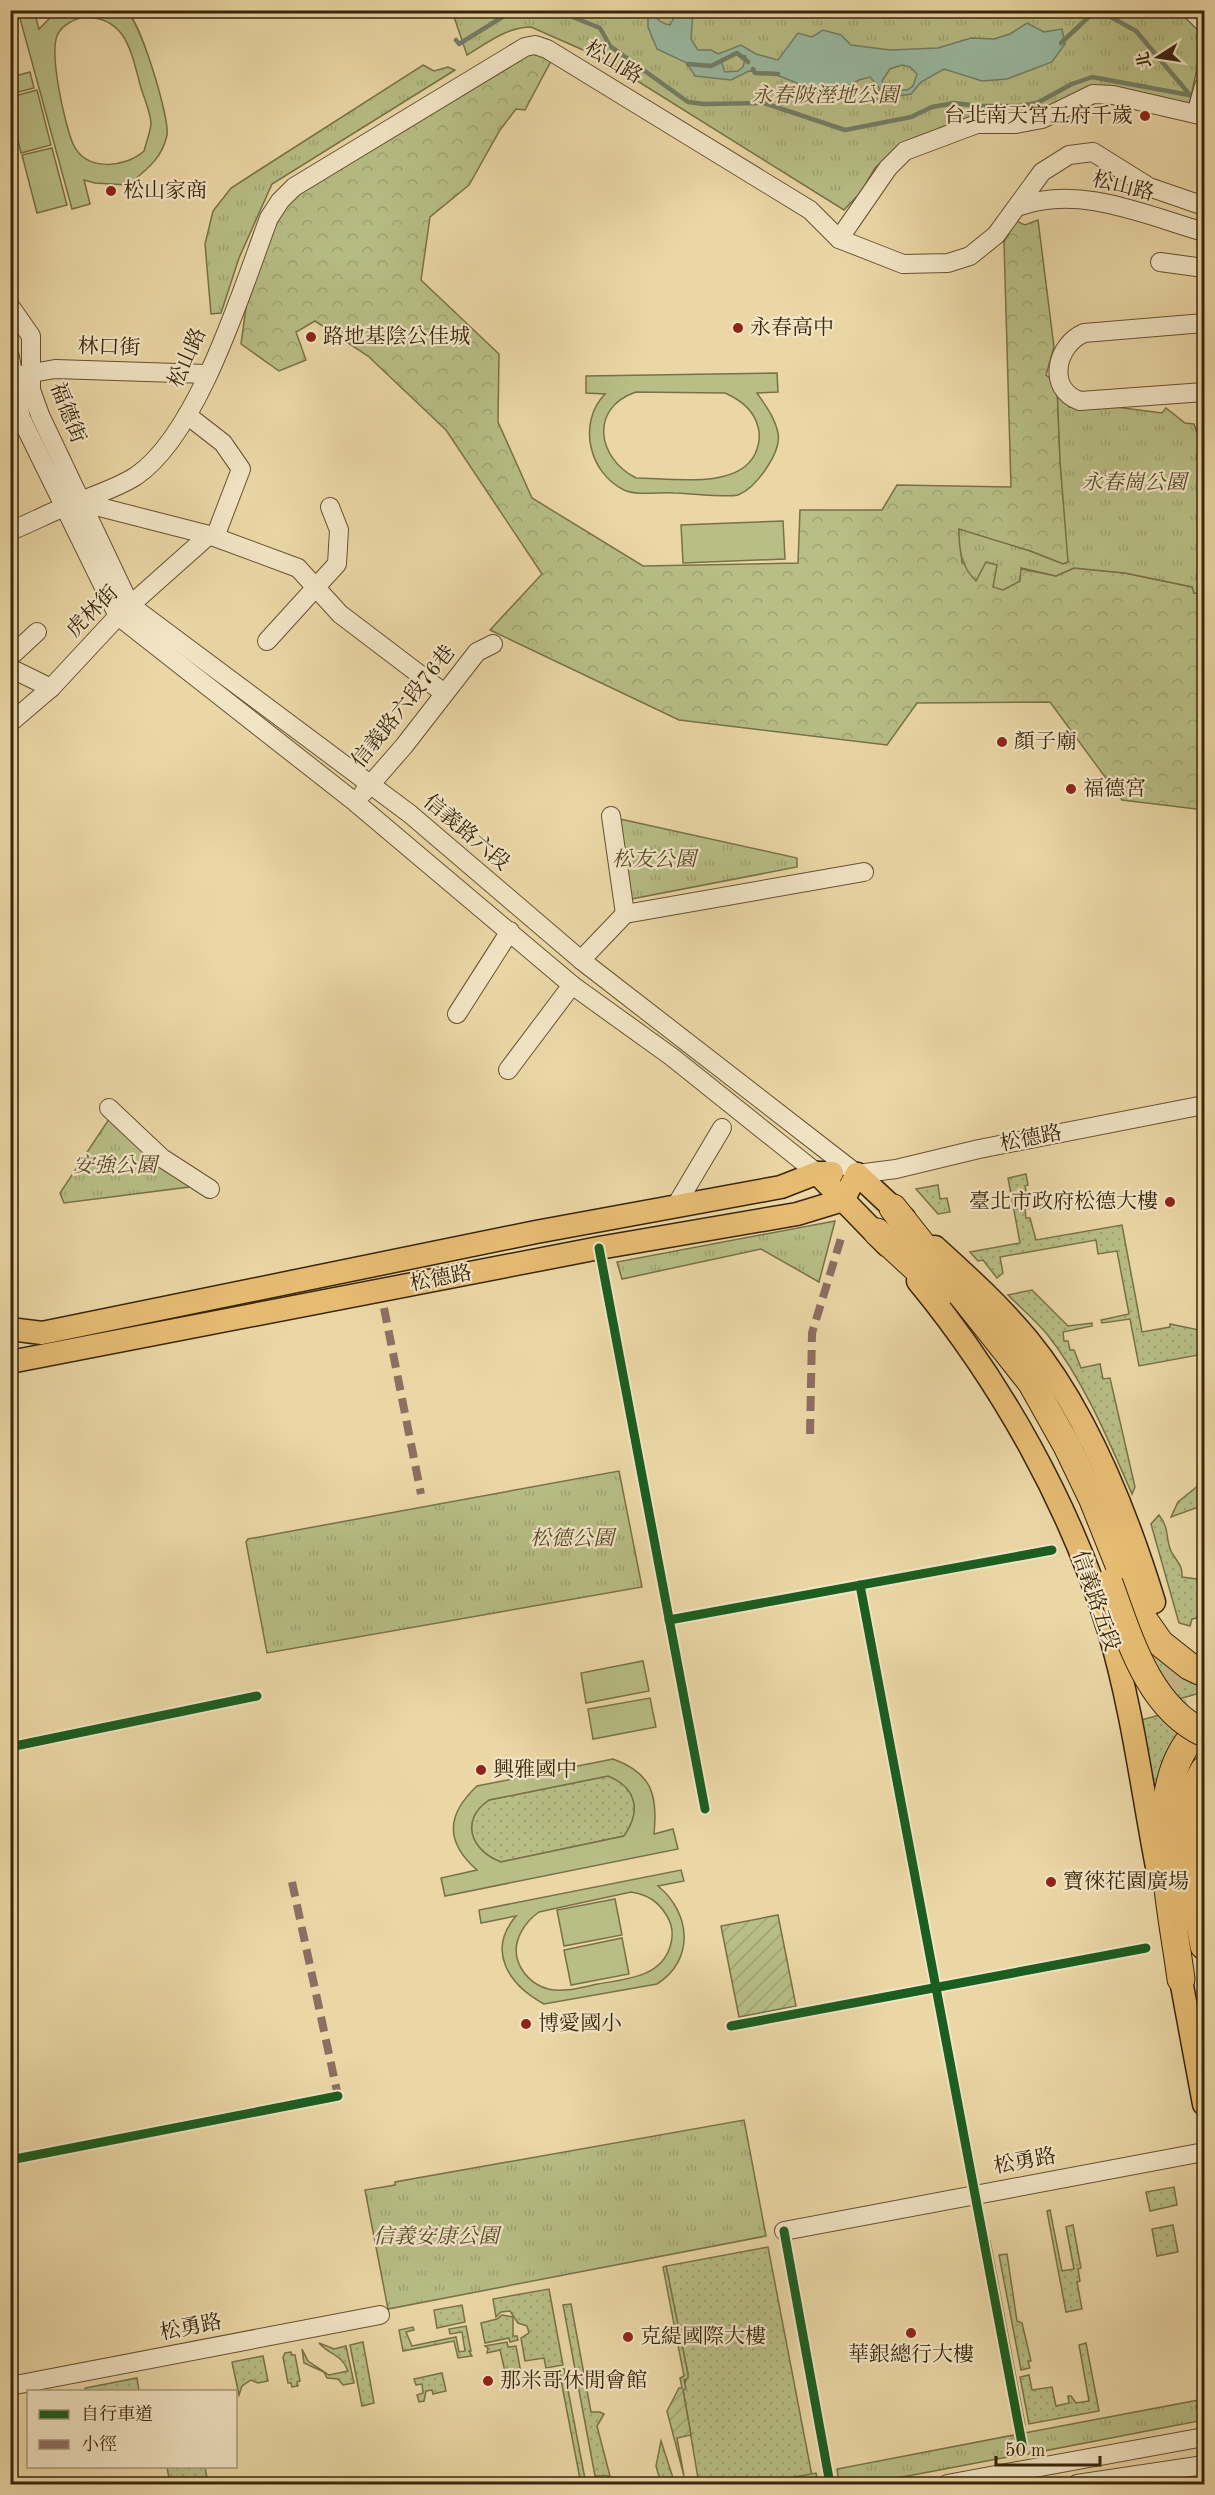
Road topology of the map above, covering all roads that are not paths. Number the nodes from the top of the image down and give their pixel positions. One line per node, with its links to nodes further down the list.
1 (1191, 10): 2 (street)
2 (1204, 23)
3 (1204, 89): 4 (street)
4 (1200, 115): 8 (street)
5 (1020, 206): 6 (street); 7 (street, 松山路); 8 (street, 松山路)
6 (1204, 206)
7 (1204, 232)
8 (839, 239): 14 (street, 松山路)
9 (1160, 262): 10 (street)
10 (1204, 268)
11 (10, 306): 15 (street, 福德街)
12 (1204, 323): 16 (street)
13 (10, 357): 15 (street, 福德街)
14 (207, 374): 15 (street, 林口街); 17 (street, 松山路)
15 (18, 376): 18 (street, 福德街)
16 (1204, 392)
17 (187, 414): 18 (street, 松山路); 21 (street)
18 (71, 505): 20 (street, 松山路); 21 (street); 23 (street, 信義路六段)
19 (330, 507): 22 (street)
20 (10, 531)
21 (212, 536): 22 (street); 23 (street, 虎林街)
22 (314, 589): 25 (street); 30 (street)
23 (124, 611): 29 (street, 虎林街); 32 (street, 信義路六段); 33 (street, 信義路六段)
24 (37, 632): 27 (street)
25 (267, 641)
26 (493, 644): 30 (street, 信義路六段76巷)
27 (10, 657)
28 (10, 668): 29 (street)
29 (51, 688): 31 (street, 虎林街)
30 (444, 693): 32 (street, 信義路六段76巷)
31 (10, 723)
32 (372, 785): 33 (street, 信義路六段76巷); 38 (street, 信義路六段)
33 (355, 802): 37 (street, 信義路六段)
34 (611, 816): 36 (street)
35 (864, 872): 36 (street)
36 (625, 914): 38 (street)
37 (510, 931): 39 (street, 信義路六段); 40 (street)
38 (581, 960): 46 (street, 信義路六段)
39 (573, 985): 41 (street); 45 (street, 信義路六段)
40 (457, 1014)
41 (508, 1070)
42 (1204, 1105): 46 (street, 松德路)
43 (109, 1108): 47 (street)
44 (722, 1128): 49 (street)
45 (817, 1173): 46 (main road, 松德路); 48 (main road, 信義路五段); 49 (main road, 松德路)
46 (857, 1174): 48 (main road); 50 (main road)
47 (210, 1190)
48 (843, 1200): 51 (main road, 信義路五段); 53 (main road, 松德路)
49 (675, 1207): 52 (main road, 松德路)
50 (893, 1208): 54 (main road); 55 (highway)
51 (877, 1232): 57 (highway, bridge); 60 (main road, 信義路五段)
52 (10, 1329)
53 (10, 1362)
54 (1154, 1602)
55 (1204, 1673)
56 (1204, 1726): 60 (highway)
57 (1204, 1733)
58 (1204, 1770): 59 (highway)
59 (1204, 1946)
60 (1181, 1979): 61 (main road, 信義路五段)
61 (1204, 2104)
62 (1204, 2152): 63 (street, 松勇路)
63 (784, 2231)
64 (380, 2315): 65 (street, 松勇路)
65 (10, 2386)
66 (1204, 2438): 68 (street)
67 (1204, 2465): 69 (street)
68 (947, 2484)
69 (1077, 2484)

